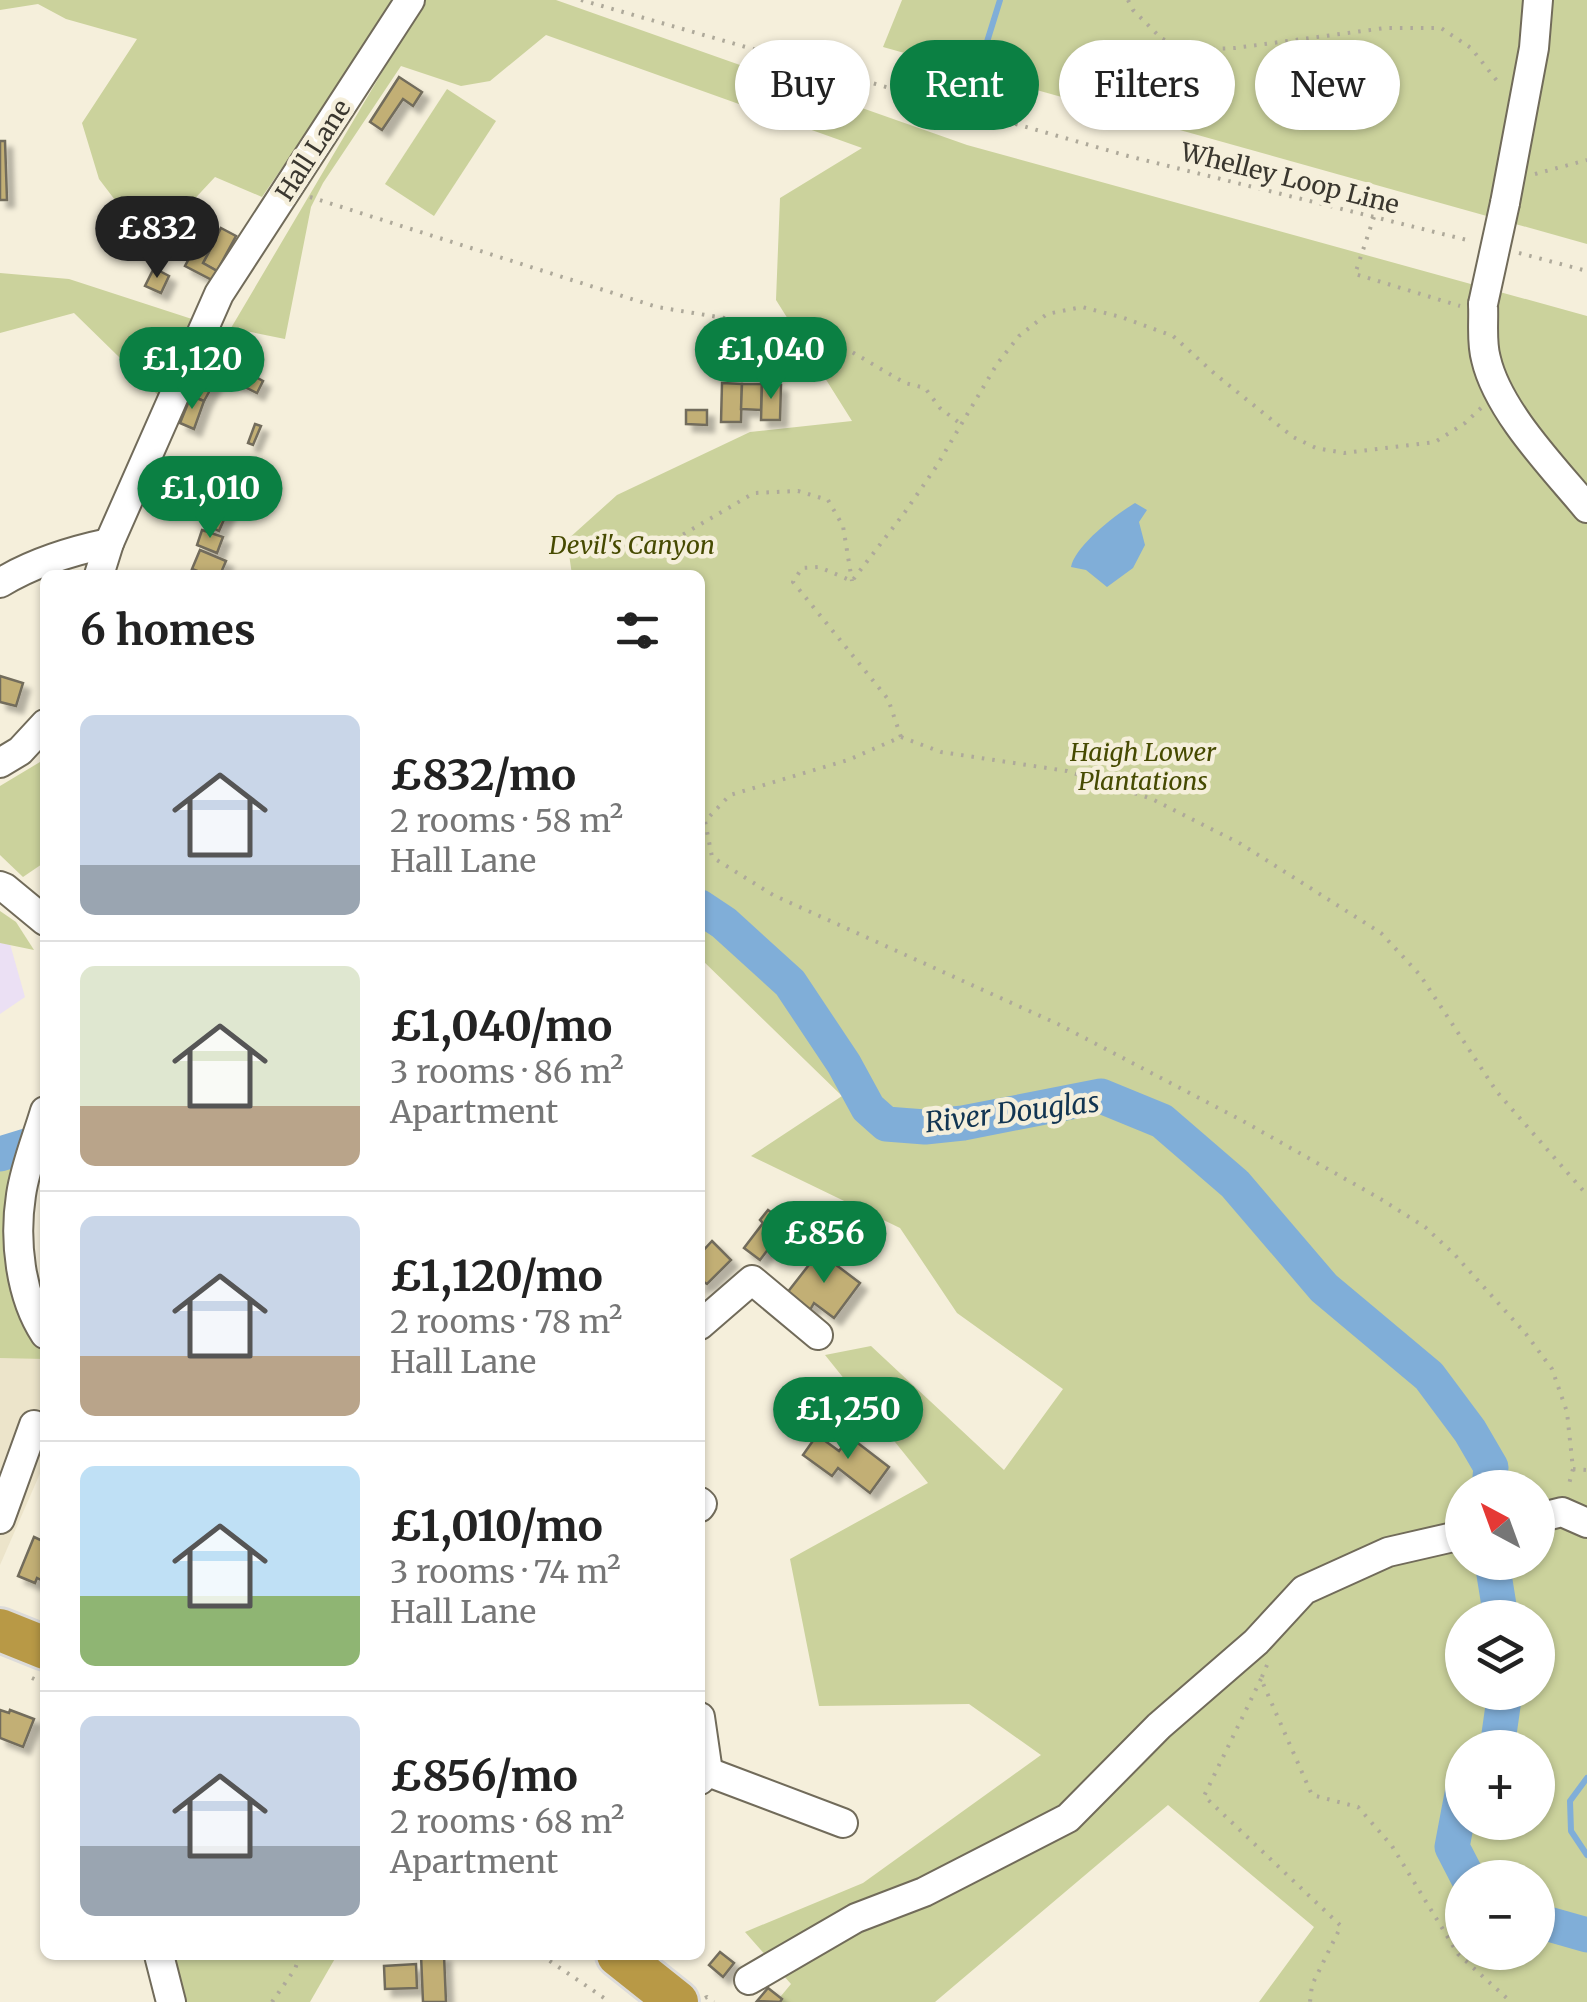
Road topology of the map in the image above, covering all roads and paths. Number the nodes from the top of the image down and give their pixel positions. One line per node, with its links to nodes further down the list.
1 (410, 0): 7 (street, Hall Lane)
2 (581, 0): 9 (path, Whelley Loop Line)
3 (1128, 0): 5 (path)
4 (1538, 0): 5 (street)
5 (1521, 120): 8 (street)
6 (1587, 160): 8 (path)
7 (287, 190): 15 (path); 17 (street, Hall Lane)
8 (1508, 191): 13 (street, bridge)
9 (1374, 217): 10 (path, Whelley Loop Line); 13 (path)
10 (1481, 244)
11 (1514, 252): 12 (path)
12 (1587, 271)
13 (1469, 304): 14 (street)
14 (1498, 392): 15 (path); 16 (street)
15 (962, 426): 20 (path)
16 (1587, 508)
17 (109, 543): 19 (street, Hall Lane); 21 (street)
18 (665, 545): 20 (path)
19 (100, 570)
20 (852, 580): 23 (path)
21 (0, 583)
22 (40, 729): 24 (street)
23 (900, 738): 28 (path); 33 (path)
24 (0, 763)
25 (7, 897): 26 (street)
26 (40, 918)
27 (40, 1133): 30 (street)
28 (1587, 1195)
29 (705, 1322): 31 (street)
30 (40, 1326)
31 (818, 1335)
32 (34, 1426): 36 (street)
33 (1573, 1469): 34 (path); 35 (path)
34 (1587, 1470)
35 (1562, 1518)
36 (0, 1519)
37 (1445, 1539): 50 (street)
38 (0, 1630): 39 (highway)
39 (40, 1646)
40 (0, 1652): 42 (highway)
41 (1272, 1653): 43 (path)
42 (40, 1668)
43 (1261, 1679): 55 (path); 56 (path)
44 (705, 1776): 45 (street)
45 (843, 1823)
46 (160, 1960): 51 (street)
47 (298, 1960): 52 (path)
48 (549, 1960): 53 (path)
49 (624, 1960): 54 (highway)
50 (741, 1990)
51 (170, 2002)
52 (272, 2002)
53 (610, 2002)
54 (677, 2002)
55 (1310, 2002)
56 (1512, 2002)

